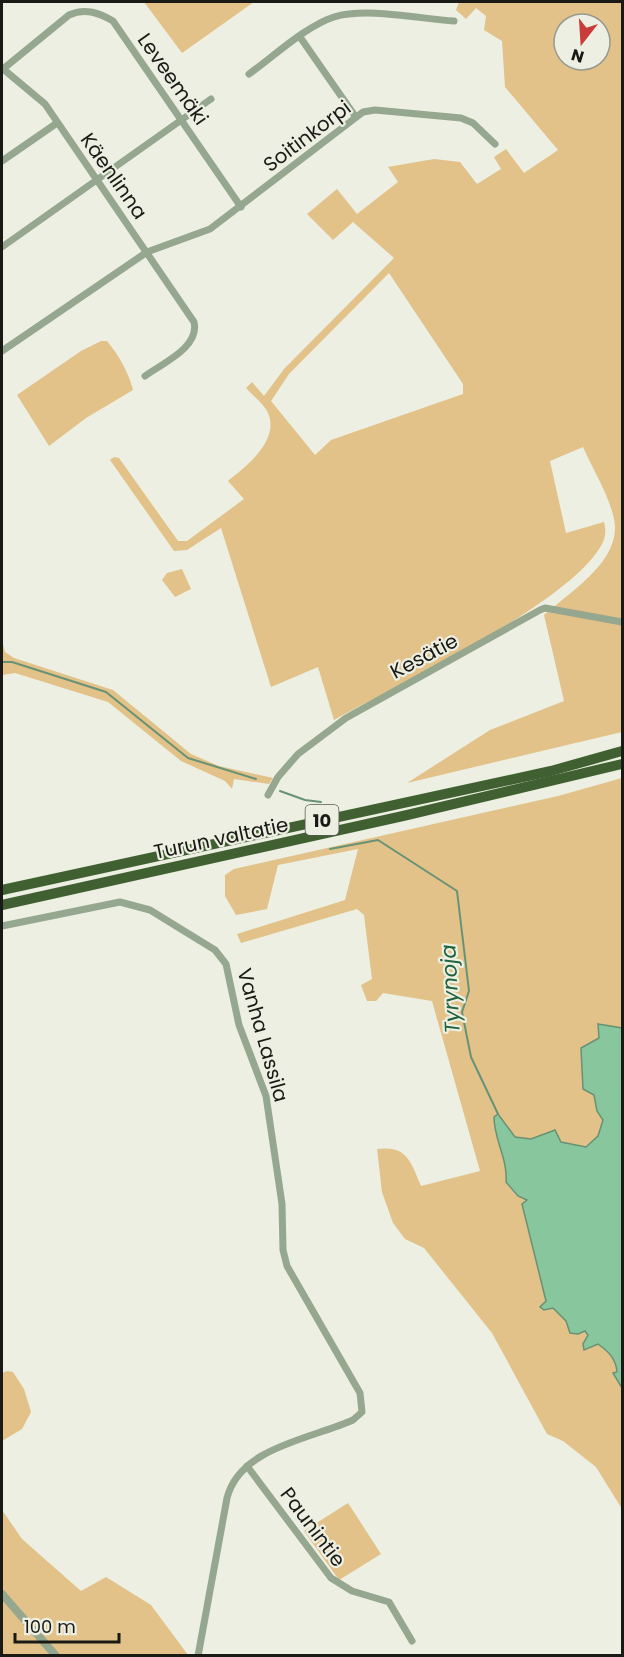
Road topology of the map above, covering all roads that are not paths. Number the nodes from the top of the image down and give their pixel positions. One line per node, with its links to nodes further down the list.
1 (454, 21): 2 (street)
2 (300, 37): 4 (street); 6 (street)
3 (2, 69): 7 (street, Leveemäki); 8 (street, Käenlinna)
4 (249, 74)
5 (211, 99): 7 (street)
6 (355, 116): 9 (street, Soitinkorpi); 12 (street, Soitinkorpi)
7 (181, 120): 11 (street); 12 (street, Leveemäki)
8 (57, 123): 10 (street); 11 (street, Käenlinna)
9 (495, 144)
10 (2, 161)
11 (96, 179): 13 (street); 14 (street, Käenlinna)
12 (241, 207): 14 (street, Soitinkorpi)
13 (2, 247)
14 (147, 252): 15 (street, Soitinkorpi); 16 (street, Käenlinna)
15 (2, 351)
16 (145, 376)
17 (622, 622): 20 (street, Kesätie)
18 (622, 751): 21 (highway, Turun valtatie / 10)
19 (622, 764): 22 (highway, Turun valtatie / 10)
20 (268, 795)
21 (2, 890)
22 (2, 904)
23 (2, 926): 24 (street, Vanha Lassila)
24 (247, 1466): 26 (street, Paunintie); 28 (street)
25 (2, 1594): 27 (street)
26 (412, 1641)
27 (56, 1656)
28 (198, 1656)

